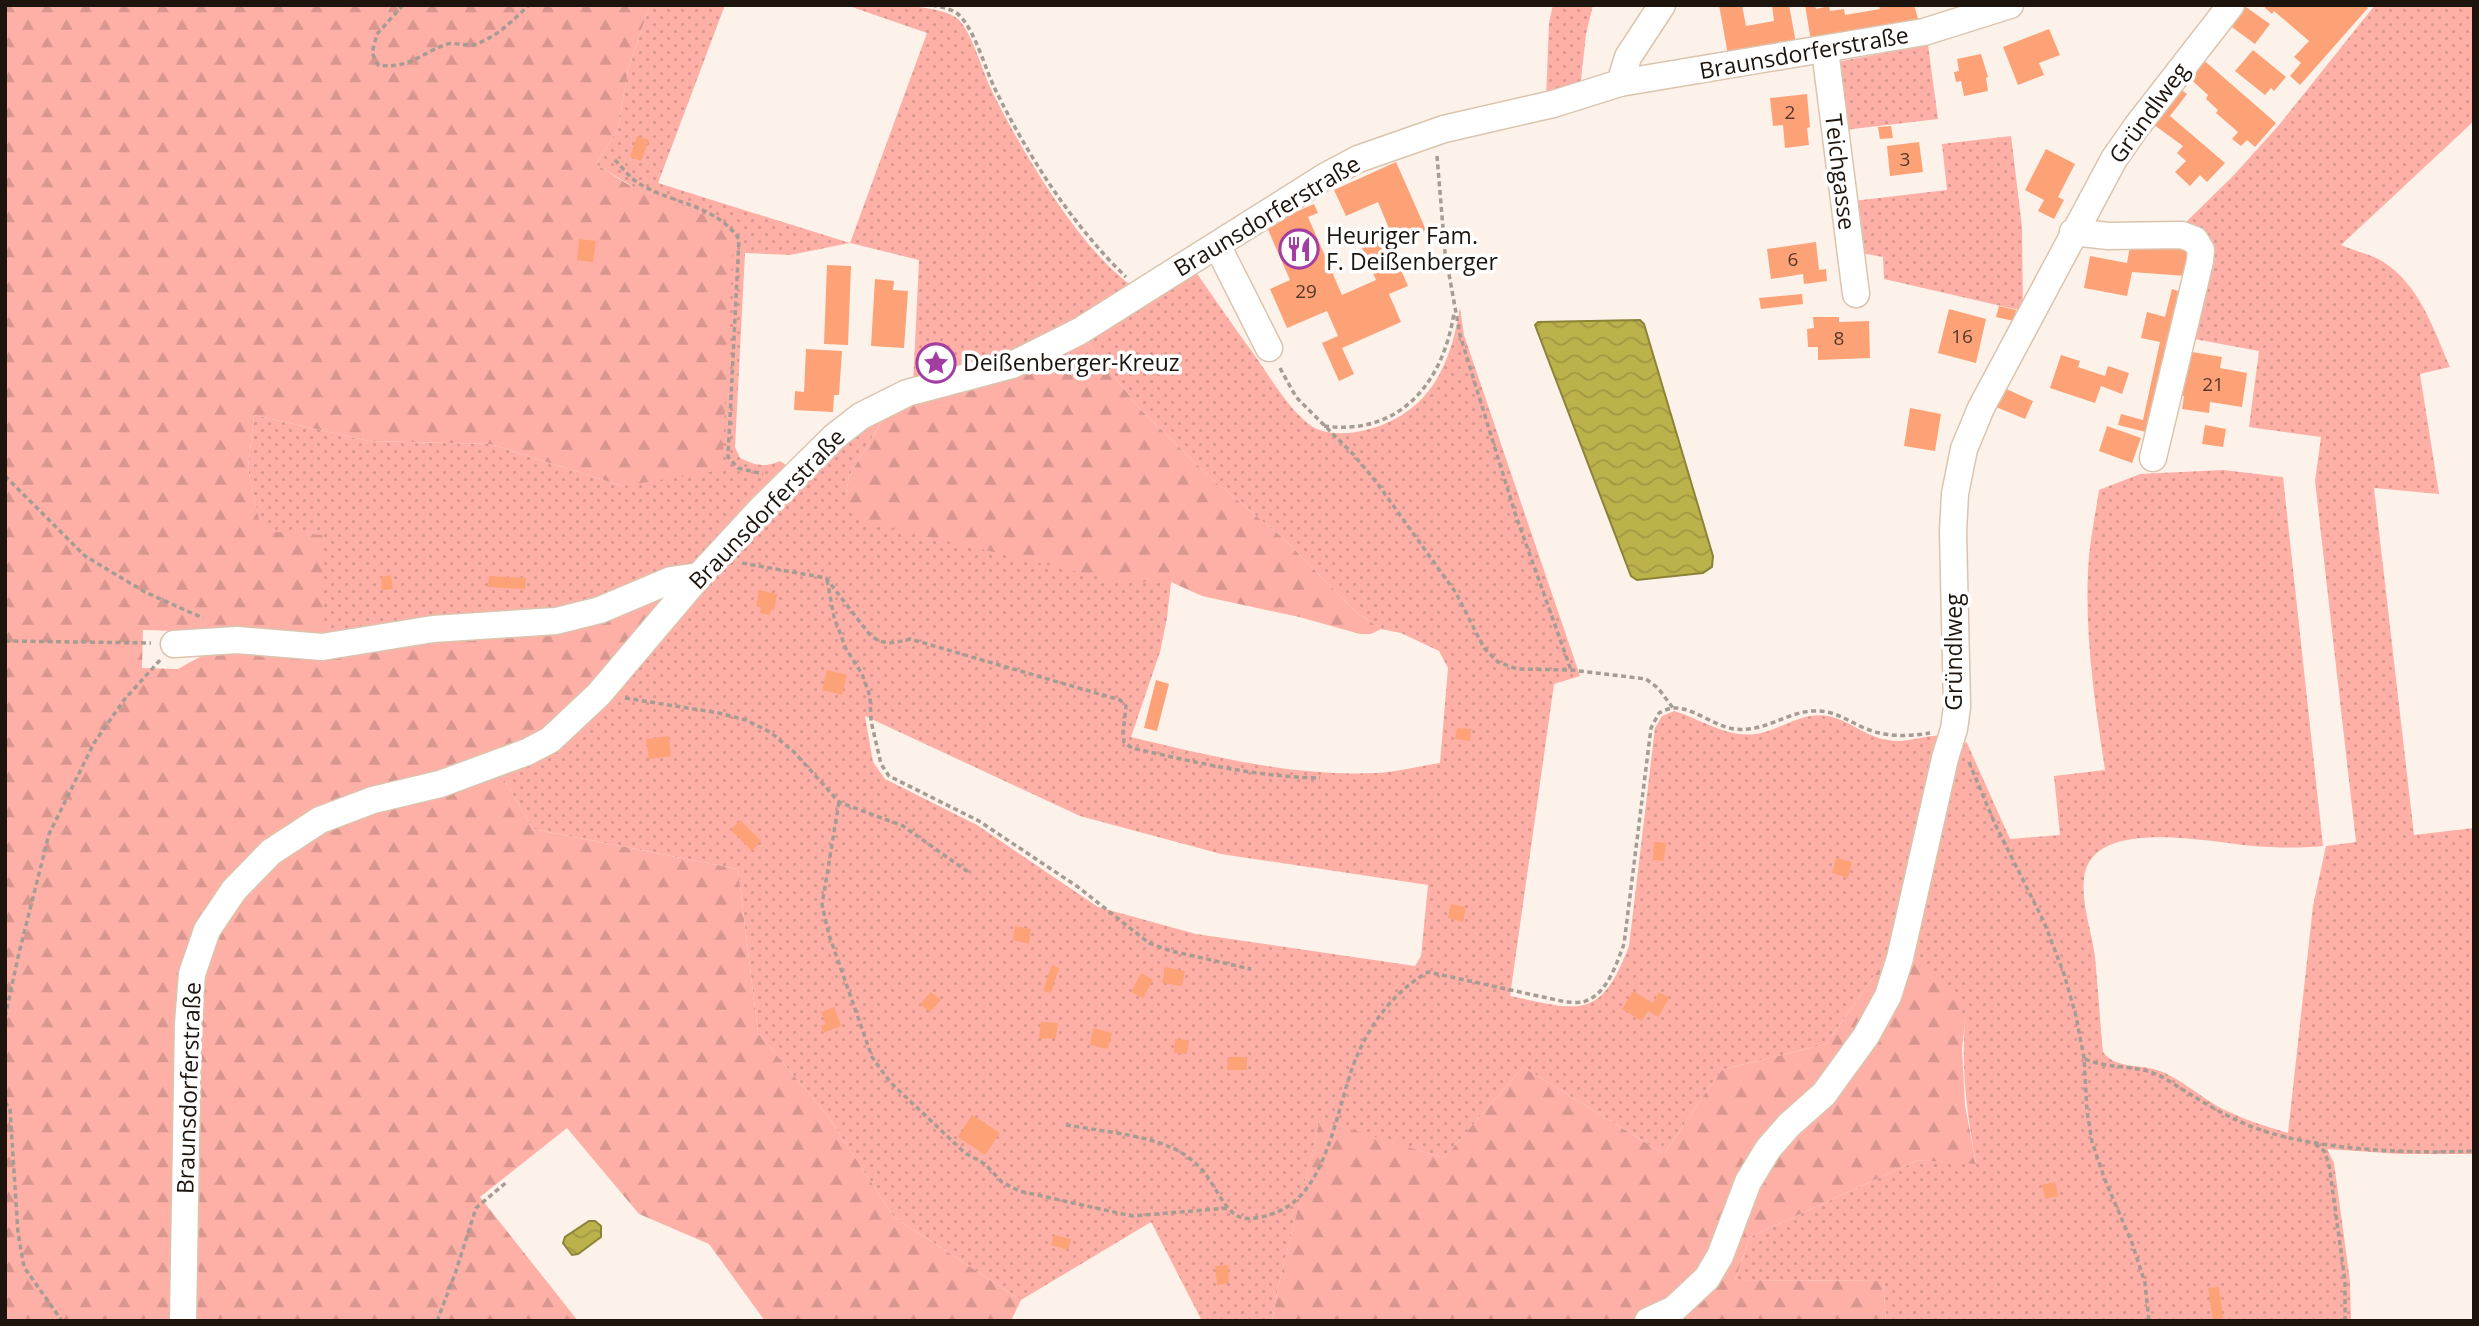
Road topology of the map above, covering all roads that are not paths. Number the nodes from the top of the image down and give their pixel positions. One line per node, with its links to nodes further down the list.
1 (1662, 5): 5 (street)
2 (2010, 5): 4 (street, Braunsdorferstraße)
3 (2231, 5): 6 (street, Gründlweg)
4 (1825, 50): 5 (street, Braunsdorferstraße); 8 (street, Teichgasse)
5 (1620, 83): 7 (street, Braunsdorferstraße)
6 (2073, 232): 10 (street); 14 (street, Gründlweg)
7 (1217, 245): 9 (street); 11 (street, Braunsdorferstraße)
8 (1856, 294)
9 (1269, 348)
10 (2153, 458)
11 (699, 576): 12 (street); 13 (street, Braunsdorferstraße)
12 (174, 644)
13 (183, 1321)
14 (1648, 1321)

